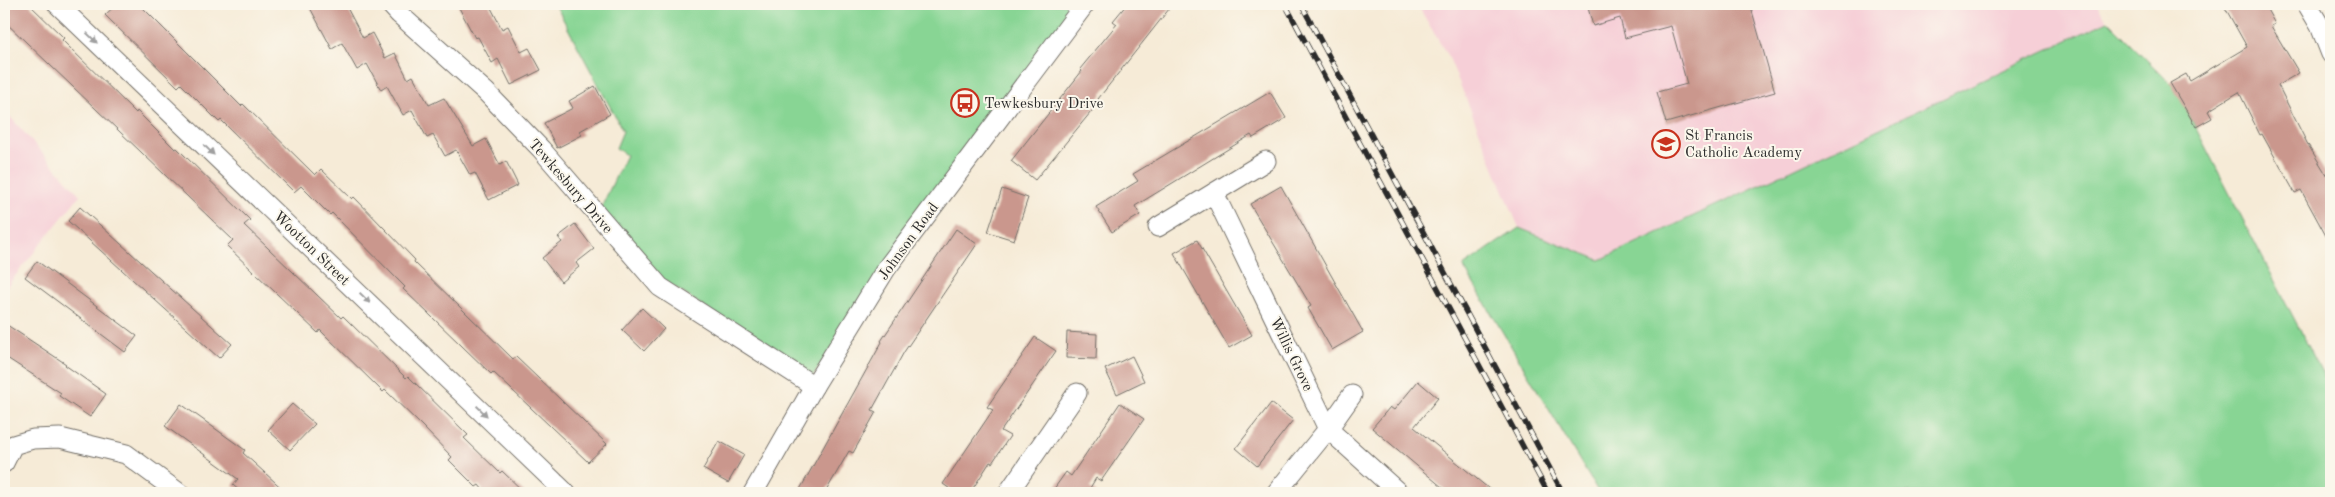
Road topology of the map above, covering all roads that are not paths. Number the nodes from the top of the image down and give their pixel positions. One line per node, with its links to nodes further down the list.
1 (57, 4): 15 (street, Wootton Street, one-way to 15)
2 (390, 4): 9 (street, Tewkesbury Drive)
3 (1085, 4): 9 (street, Johnson Road)
4 (2307, 4): 5 (street)
5 (2331, 54)
6 (1266, 161): 7 (street)
7 (1214, 193): 8 (street); 12 (street, Willis Grove)
8 (1158, 227)
9 (814, 386): 16 (street, Johnson Road)
10 (1077, 392): 17 (street)
11 (1352, 395): 12 (street)
12 (1328, 429): 18 (street); 19 (street, Willis Grove)
13 (4, 463): 14 (street)
14 (179, 493)
15 (566, 493)
16 (754, 493)
17 (1008, 493)
18 (1276, 493)
19 (1399, 493)

